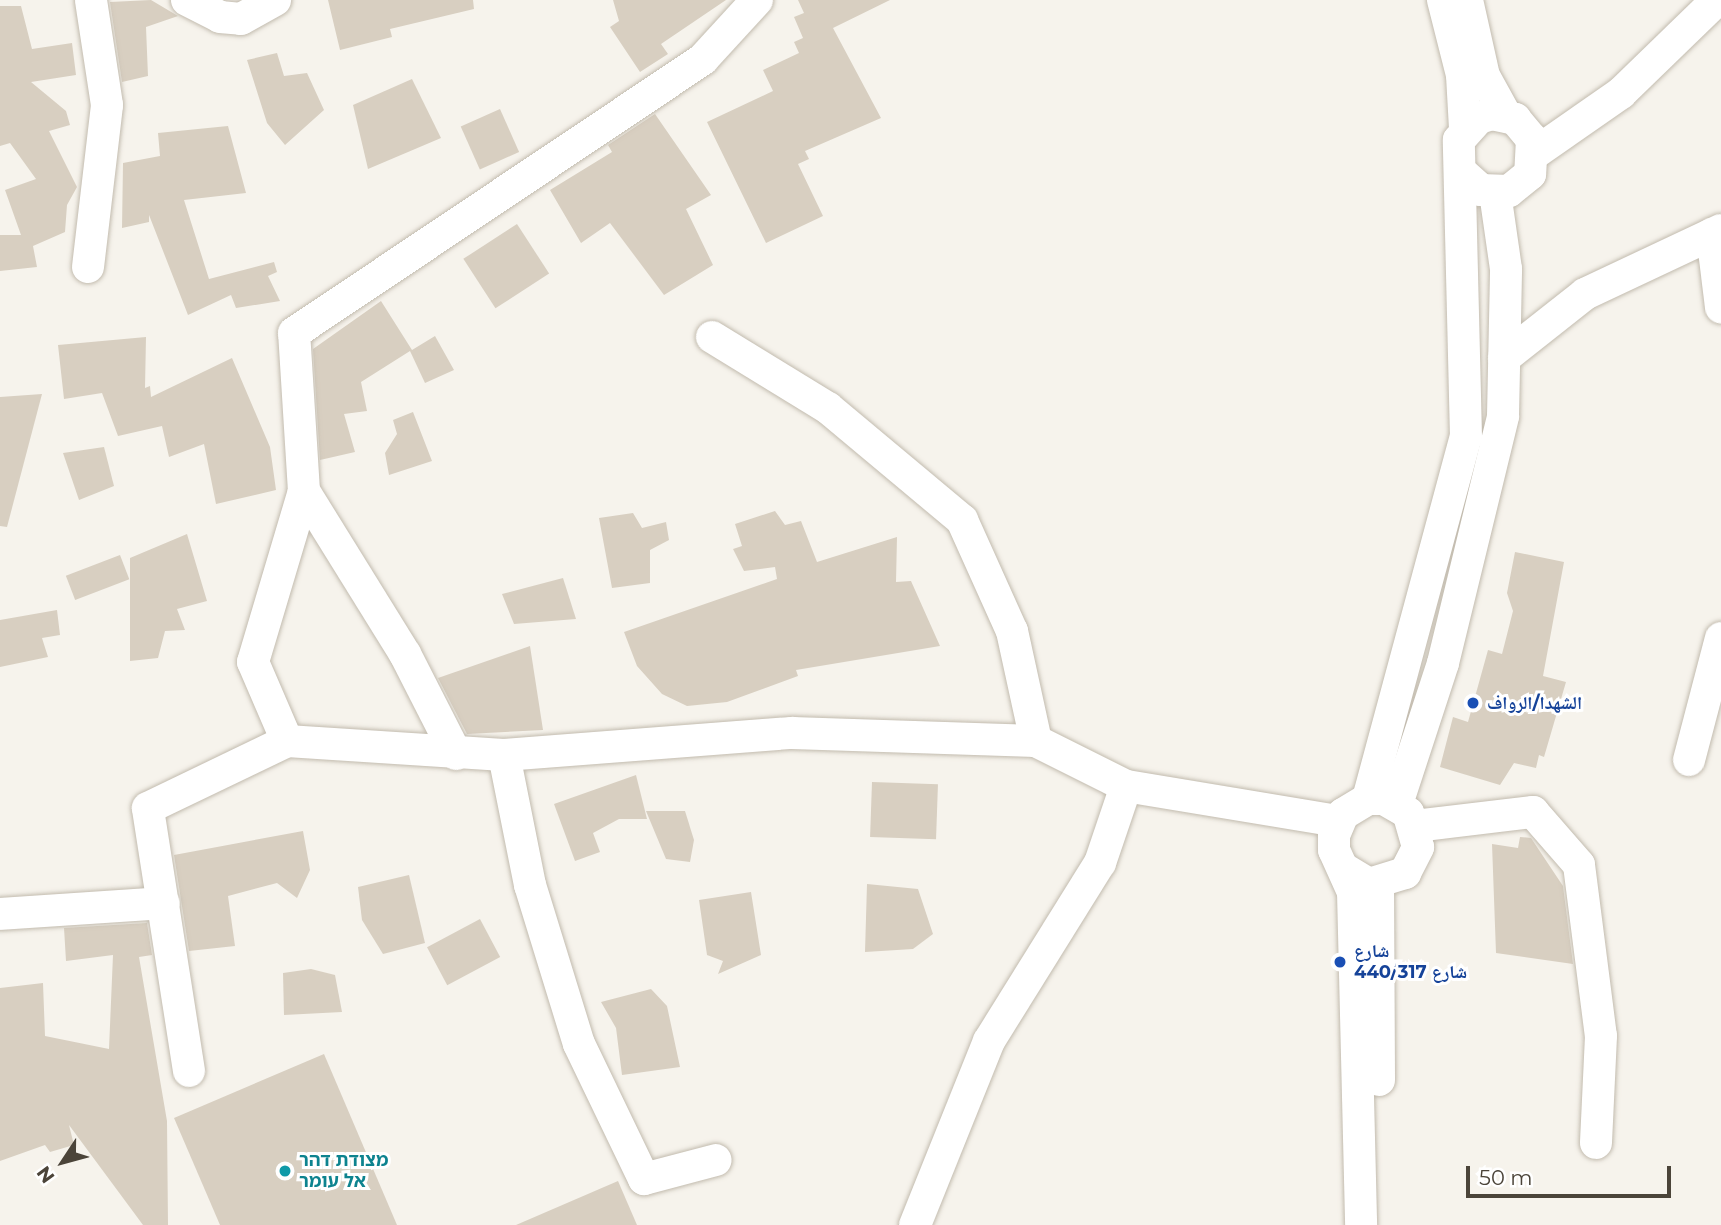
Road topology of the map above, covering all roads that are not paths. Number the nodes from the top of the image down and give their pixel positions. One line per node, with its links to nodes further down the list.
1 (91, 0): 14 (street)
2 (187, 0): 3 (street)
3 (275, 0)
4 (757, 0): 18 (street)
5 (1443, 0): 9 (street)
6 (1467, 0): 8 (street)
7 (1717, 0): 10 (street)
8 (1506, 116): 9 (street); 10 (street)
9 (1465, 128): 11 (street)
10 (1535, 153): 12 (street)
11 (1461, 172): 12 (street); 26 (street)
12 (1495, 193): 17 (street)
13 (1716, 232): 15 (street); 17 (street)
14 (88, 267)
15 (1721, 307)
16 (712, 337): 21 (street)
17 (1504, 358): 26 (street)
18 (304, 491): 20 (street); 22 (street)
19 (1721, 638): 24 (street)
20 (287, 741): 22 (street); 30 (street)
21 (1036, 741): 23 (street); 25 (street)
22 (456, 754): 23 (street)
23 (503, 755): 34 (street)
24 (1689, 760)
25 (1126, 786): 27 (street); 35 (street)
26 (1393, 810): 27 (street); 29 (street); 33 (street)
27 (1338, 821): 28 (street)
28 (1344, 869): 29 (street); 36 (street)
29 (1378, 884): 37 (street)
30 (164, 903): 31 (street); 32 (street)
31 (0, 914)
32 (189, 1071)
33 (1596, 1143)
34 (716, 1160)
35 (915, 1225)
36 (1361, 1225)
37 (1379, 1225)

